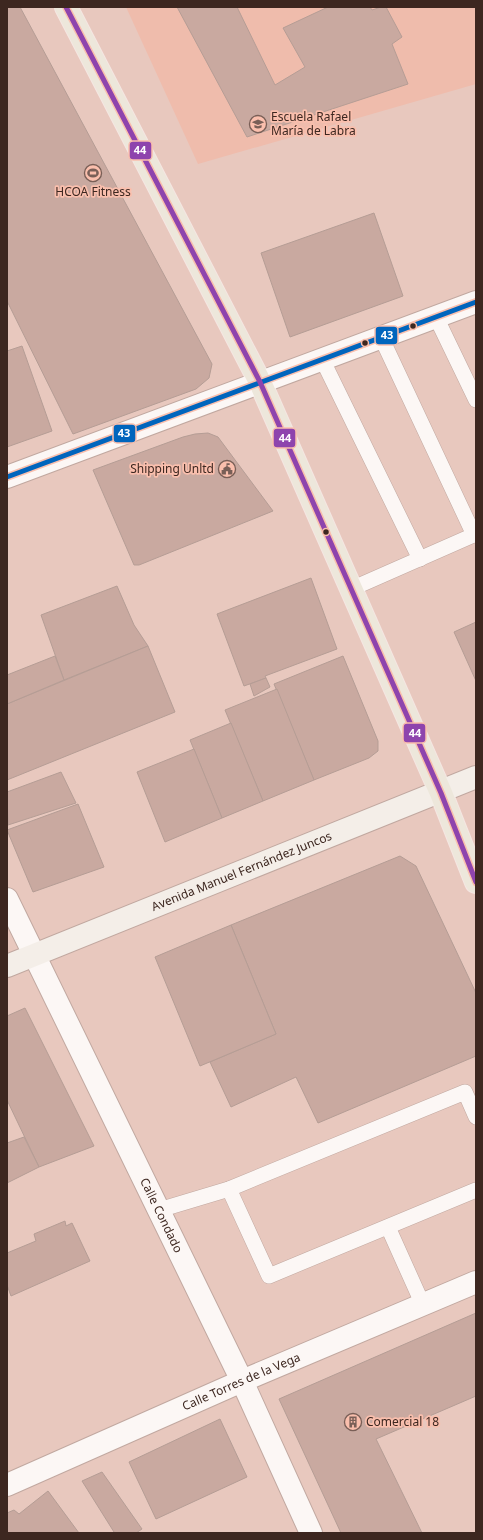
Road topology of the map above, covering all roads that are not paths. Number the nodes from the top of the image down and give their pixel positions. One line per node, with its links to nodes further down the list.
1 (66, 7): 6 (main road)
2 (476, 302): 3 (street)
3 (436, 317): 4 (street); 7 (lane)
4 (381, 338): 5 (street); 9 (lane)
5 (322, 359): 6 (street); 10 (lane)
6 (260, 382): 8 (street); 11 (main road)
7 (476, 400)
8 (7, 477)
9 (475, 535): 10 (lane)
10 (420, 560): 11 (lane)
11 (351, 589): 13 (main road)
12 (476, 778): 13 (main road, Avenida Manuel Fernández Juncos)
13 (441, 793): 14 (main road); 16 (main road, Avenida Manuel Fernández Juncos)
14 (476, 882)
15 (7, 899): 16 (street, Calle Condado)
16 (35, 955): 17 (main road, Avenida Manuel Fernández Juncos); 21 (street, Calle Condado)
17 (7, 966)
18 (476, 1117): 19 (lane)
19 (229, 1189): 21 (lane); 22 (lane)
20 (476, 1190): 22 (lane)
21 (159, 1210): 25 (street, Calle Condado)
22 (388, 1227): 24 (lane)
23 (476, 1282): 24 (street, Calle Torres de la Vega)
24 (423, 1305): 25 (street, Calle Torres de la Vega)
25 (242, 1381): 26 (street, Calle Torres de la Vega); 27 (street, Calle Condado)
26 (7, 1485)
27 (311, 1533)

